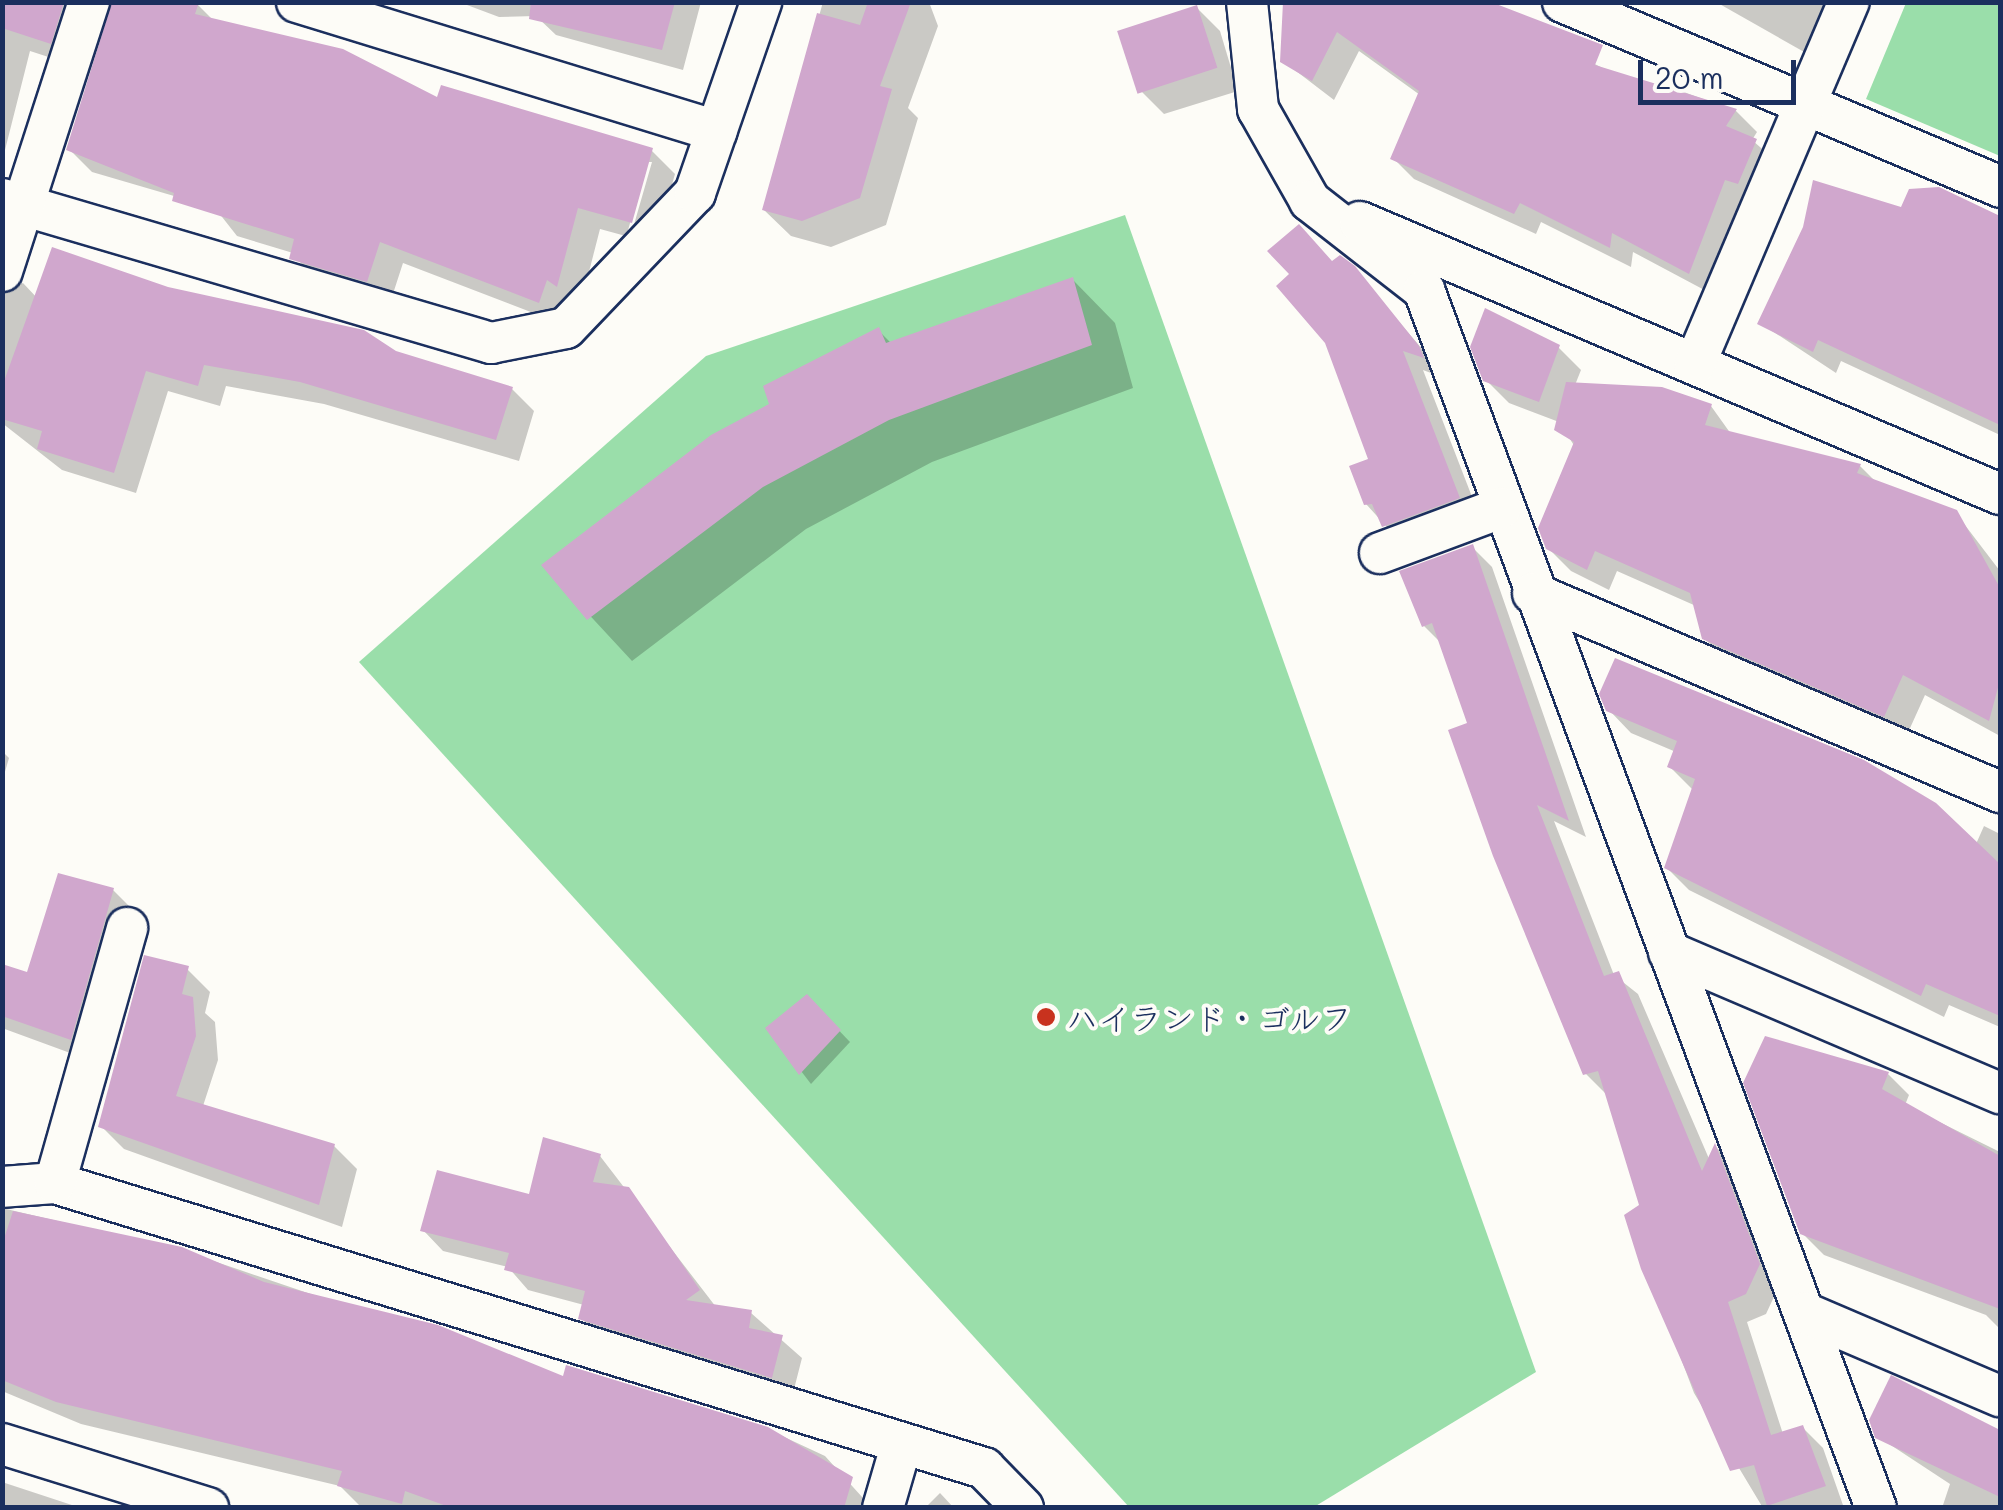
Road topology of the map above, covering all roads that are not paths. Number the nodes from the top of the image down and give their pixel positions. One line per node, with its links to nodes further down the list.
1 (88, 2): 11 (street)
2 (297, 2): 8 (street)
3 (761, 2): 8 (street)
4 (1247, 2): 10 (street)
5 (1563, 2): 7 (street)
6 (1848, 2): 7 (street)
7 (1805, 104): 9 (street); 13 (street)
8 (717, 131): 11 (street)
9 (2000, 186)
10 (1310, 201): 13 (street); 15 (street)
11 (12, 202): 12 (street)
12 (2, 271)
13 (1695, 364): 14 (street)
14 (2000, 494)
15 (1501, 508): 16 (street); 17 (street)
16 (1380, 553)
17 (1533, 592): 18 (street); 20 (street)
18 (2000, 792)
19 (128, 928): 22 (street)
20 (1669, 952): 21 (street); 24 (street)
21 (2000, 1093)
22 (55, 1183): 23 (street); 27 (street)
23 (2, 1187)
24 (1805, 1313): 25 (street); 31 (street)
25 (2000, 1396)
26 (2, 1444): 28 (street)
27 (902, 1446): 29 (street); 30 (street)
28 (208, 1508)
29 (882, 1508)
30 (1023, 1508)
31 (1876, 1508)

